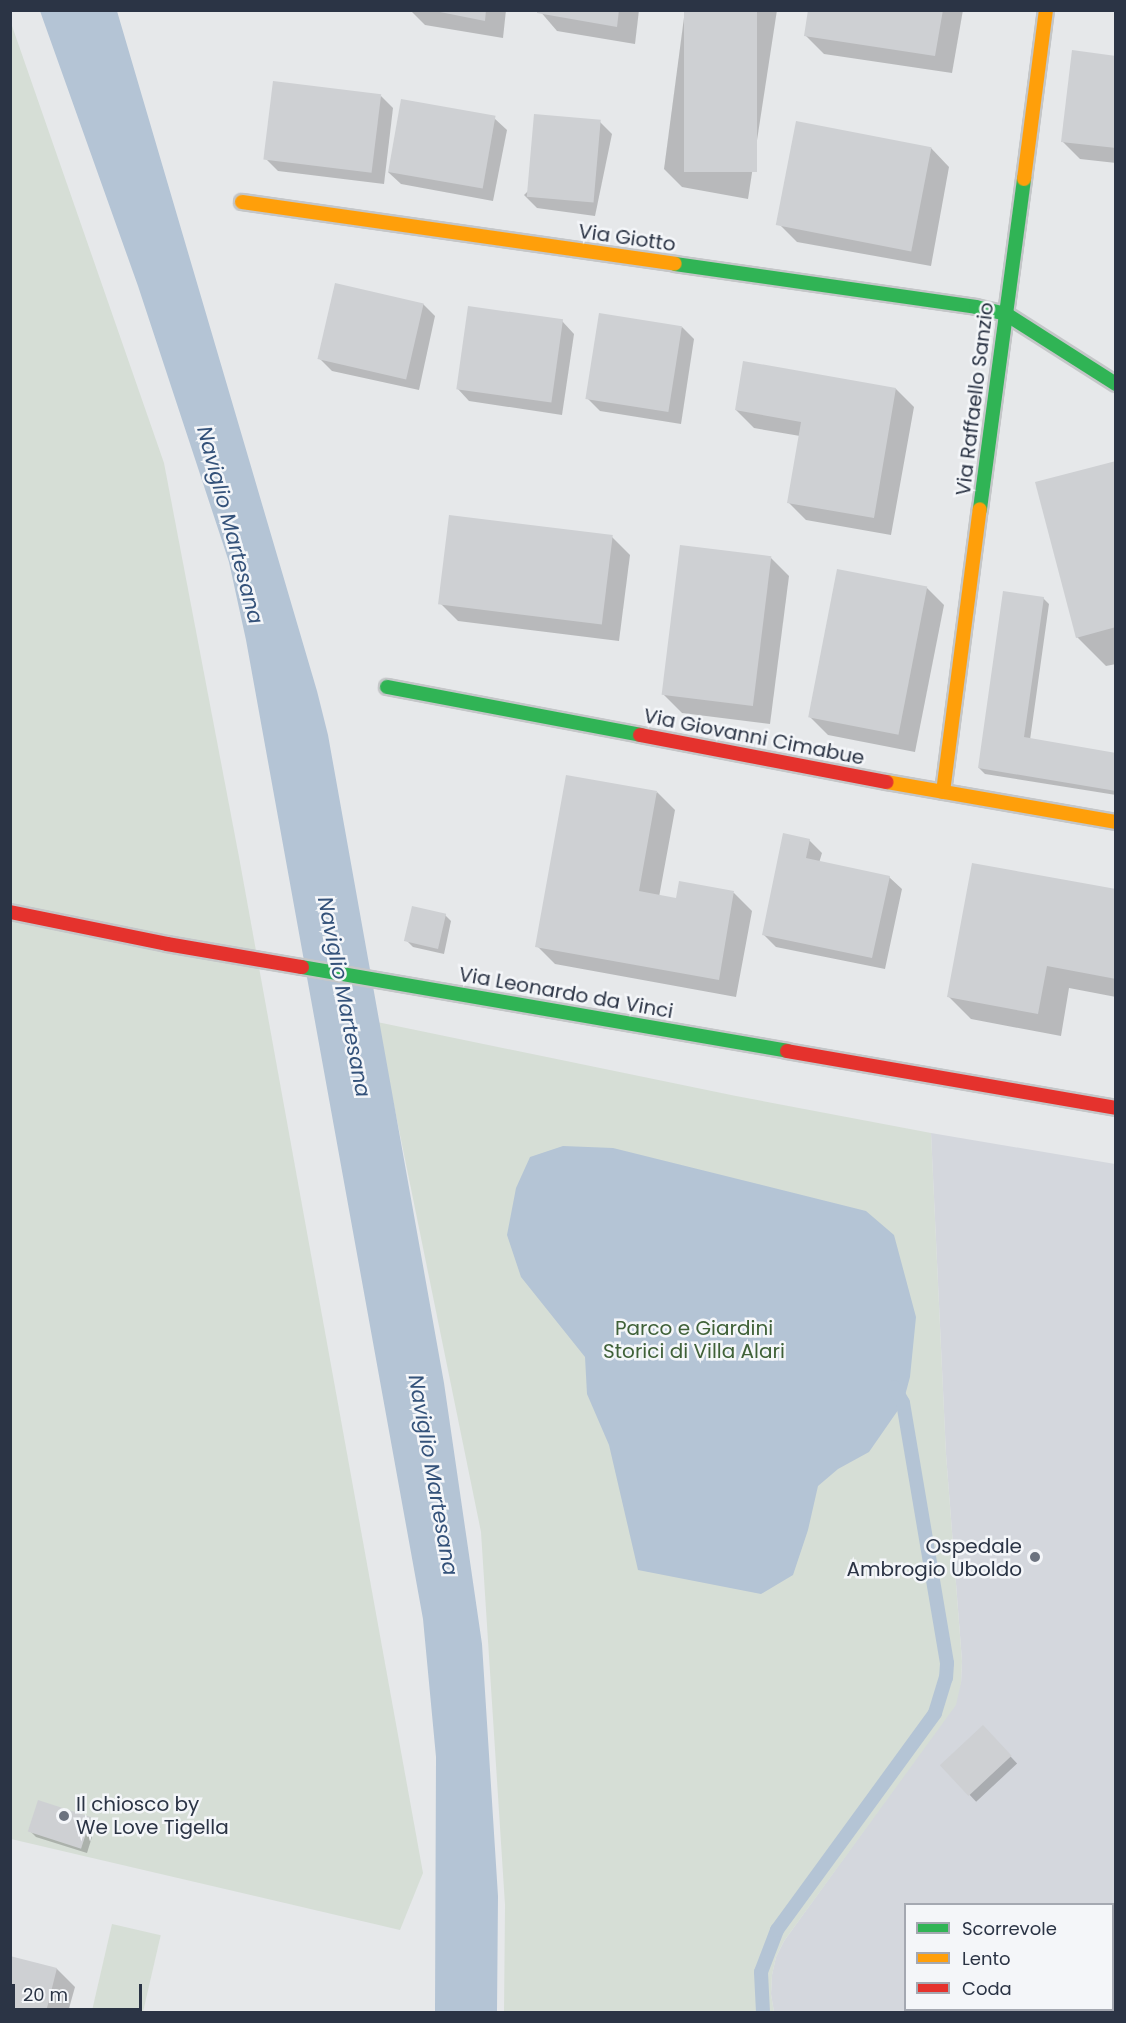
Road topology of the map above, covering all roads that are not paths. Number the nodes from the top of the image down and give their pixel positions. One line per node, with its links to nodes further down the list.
1 (1046, 10): 3 (street, Via Raffaello Sanzio)
2 (242, 202): 3 (street, Via Giotto)
3 (1006, 314): 4 (street, Via Giotto); 6 (street, Via Raffaello Sanzio)
4 (1116, 384)
5 (387, 687): 6 (street, Via Giovanni Cimabue)
6 (943, 792): 7 (street, Via Giovanni Cimabue)
7 (1116, 822)
8 (10, 912): 9 (street, Via Leonardo da Vinci)
9 (1116, 1108)

